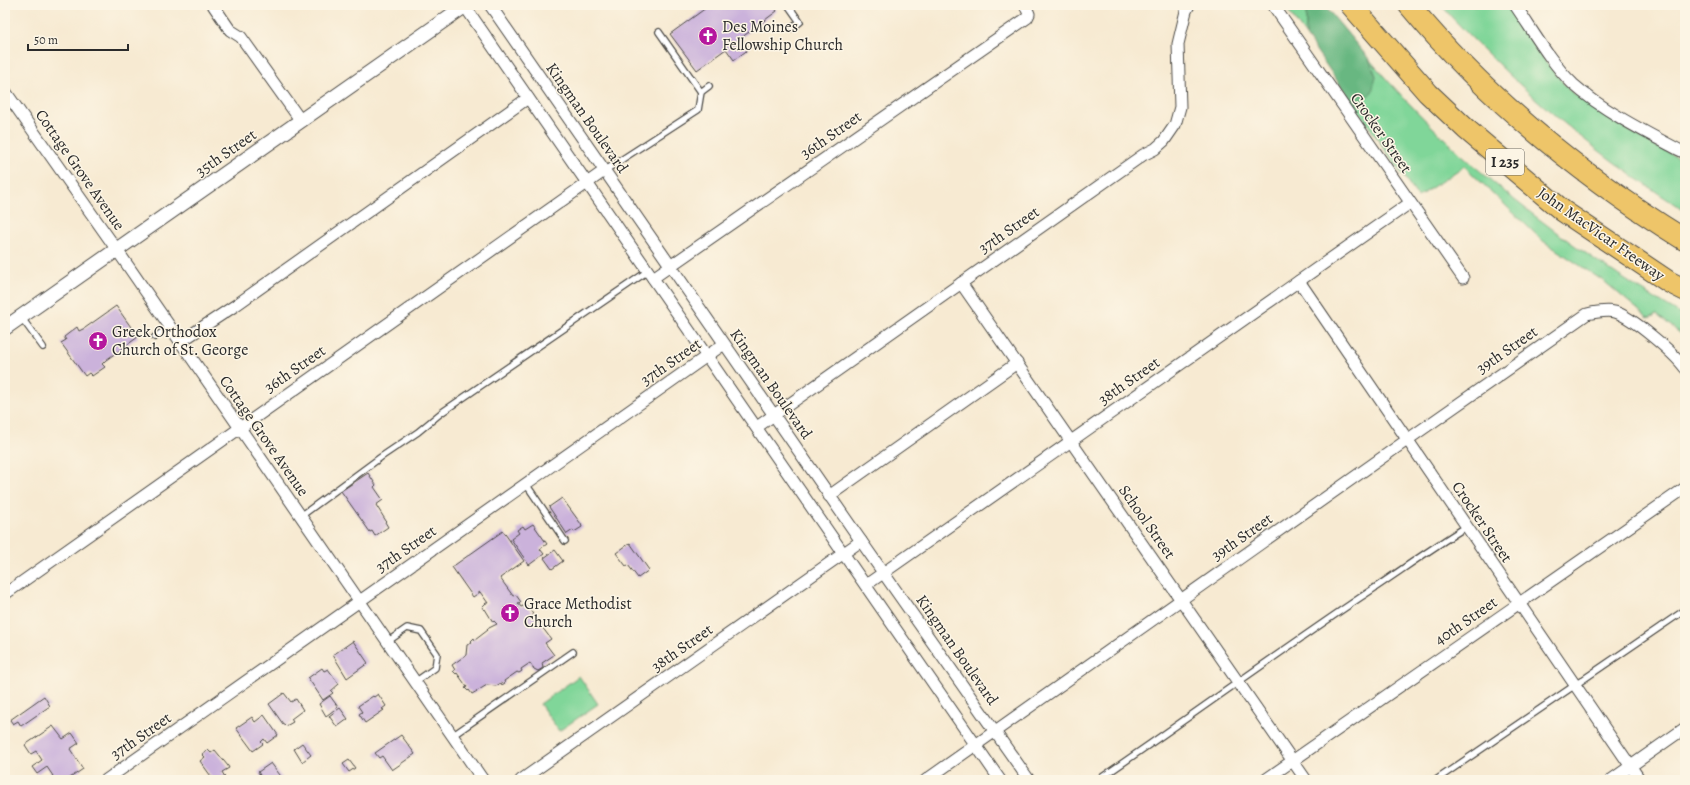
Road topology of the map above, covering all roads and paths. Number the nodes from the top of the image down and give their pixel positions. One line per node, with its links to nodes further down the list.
1 (213, 5): 17 (street)
2 (465, 5): 16 (street); 17 (street, 35th Street)
3 (490, 5): 19 (street, Kingman Boulevard)
4 (788, 5): 11 (lane)
5 (1025, 5): 24 (street, 36th Street)
6 (1190, 5): 28 (street, 37th Street)
7 (1273, 5): 21 (street, Crocker Street)
8 (1351, 5): 29 (highway, John MacVicar Freeway / I 235)
9 (1409, 5): 22 (highway, I 235)
10 (1515, 5): 18 (street)
11 (792, 28)
12 (659, 32): 15 (lane)
13 (709, 86): 15 (lane)
14 (5, 91): 23 (street, Cottage Grove Avenue)
15 (701, 92): 19 (lane)
16 (528, 98): 20 (street); 34 (street)
17 (301, 121): 23 (street, 35th Street)
18 (1685, 153)
19 (604, 171): 20 (street, 36th Street); 24 (street, Kingman Boulevard)
20 (587, 183): 25 (street); 42 (street, 36th Street)
21 (1410, 203): 26 (street, Crocker Street); 27 (street, 38th Street)
22 (1685, 240)
23 (117, 250): 30 (street, 35th Street); 31 (street, Cottage Grove Avenue)
24 (670, 266): 25 (street, 36th Street); 35 (street, Kingman Boulevard)
25 (651, 274): 37 (street); 48 (lane)
26 (1463, 278)
27 (1299, 281): 43 (street, Crocker Street); 44 (street, 38th Street)
28 (961, 283): 38 (street, School Street); 40 (street, 37th Street)
29 (1685, 290)
30 (21, 317): 32 (street, 35th Street); 36 (lane)
31 (170, 327): 33 (lane); 34 (street, Cottage Grove Avenue)
32 (5, 328)
33 (155, 337)
34 (180, 342): 42 (street, Cottage Grove Avenue)
35 (724, 344): 37 (street, 37th Street); 40 (street, Kingman Boulevard)
36 (43, 347)
37 (707, 356): 41 (street); 45 (street, 37th Street)
38 (1017, 363): 44 (street, School Street); 47 (street)
39 (1685, 368): 43 (street, 39th Street)
40 (773, 415): 41 (street, 37th Street); 47 (street, Kingman Boulevard)
41 (757, 427): 52 (street)
42 (240, 428): 48 (street, Cottage Grove Avenue); 55 (street, 36th Street)
43 (1407, 440): 49 (street, Crocker Street); 56 (street, 39th Street)
44 (1071, 441): 53 (street, 38th Street); 56 (street, School Street)
45 (526, 484): 50 (lane); 57 (street, 37th Street)
46 (1685, 488): 58 (street, 40th Street)
47 (829, 496): 51 (street, Kingman Boulevard)
48 (300, 516): 57 (street, Cottage Grove Avenue)
49 (1466, 527): 58 (street, Crocker Street); 63 (lane)
50 (565, 541)
51 (861, 542): 52 (street, 38th Street); 53 (street, Kingman Boulevard)
52 (844, 553): 54 (street); 73 (street, 38th Street)
53 (883, 573): 54 (street, 38th Street); 66 (street, Kingman Boulevard)
54 (866, 586): 68 (street)
55 (5, 594)
56 (1181, 600): 63 (street, School Street); 66 (street, 39th Street)
57 (359, 602): 60 (street, Cottage Grove Avenue); 71 (street, 37th Street)
58 (1518, 604): 64 (street, Crocker Street); 69 (street, 40th Street)
59 (1685, 610): 64 (lane)
60 (387, 642): 62 (street, Cottage Grove Avenue); 62 (lane)
61 (573, 652): 67 (lane)
62 (415, 682): 67 (street, Cottage Grove Avenue)
63 (1238, 682): 69 (street, School Street); 77 (lane)
64 (1574, 685): 70 (street, Crocker Street); 80 (lane)
65 (1685, 728): 70 (street)
66 (995, 731): 68 (street, 39th Street); 76 (street, Kingman Boulevard)
67 (452, 736): 72 (street, Cottage Grove Avenue)
68 (976, 745): 74 (street, 39th Street); 75 (street)
69 (1292, 761): 78 (street, 40th Street); 79 (street, School Street)
70 (1630, 767): 81 (street); 82 (street, Crocker Street)
71 (106, 780)
72 (482, 780)
73 (521, 780)
74 (926, 780)
75 (1000, 780)
76 (1029, 780)
77 (1098, 780)
78 (1265, 780)
79 (1306, 780)
80 (1436, 780)
81 (1611, 780)
82 (1640, 780)

